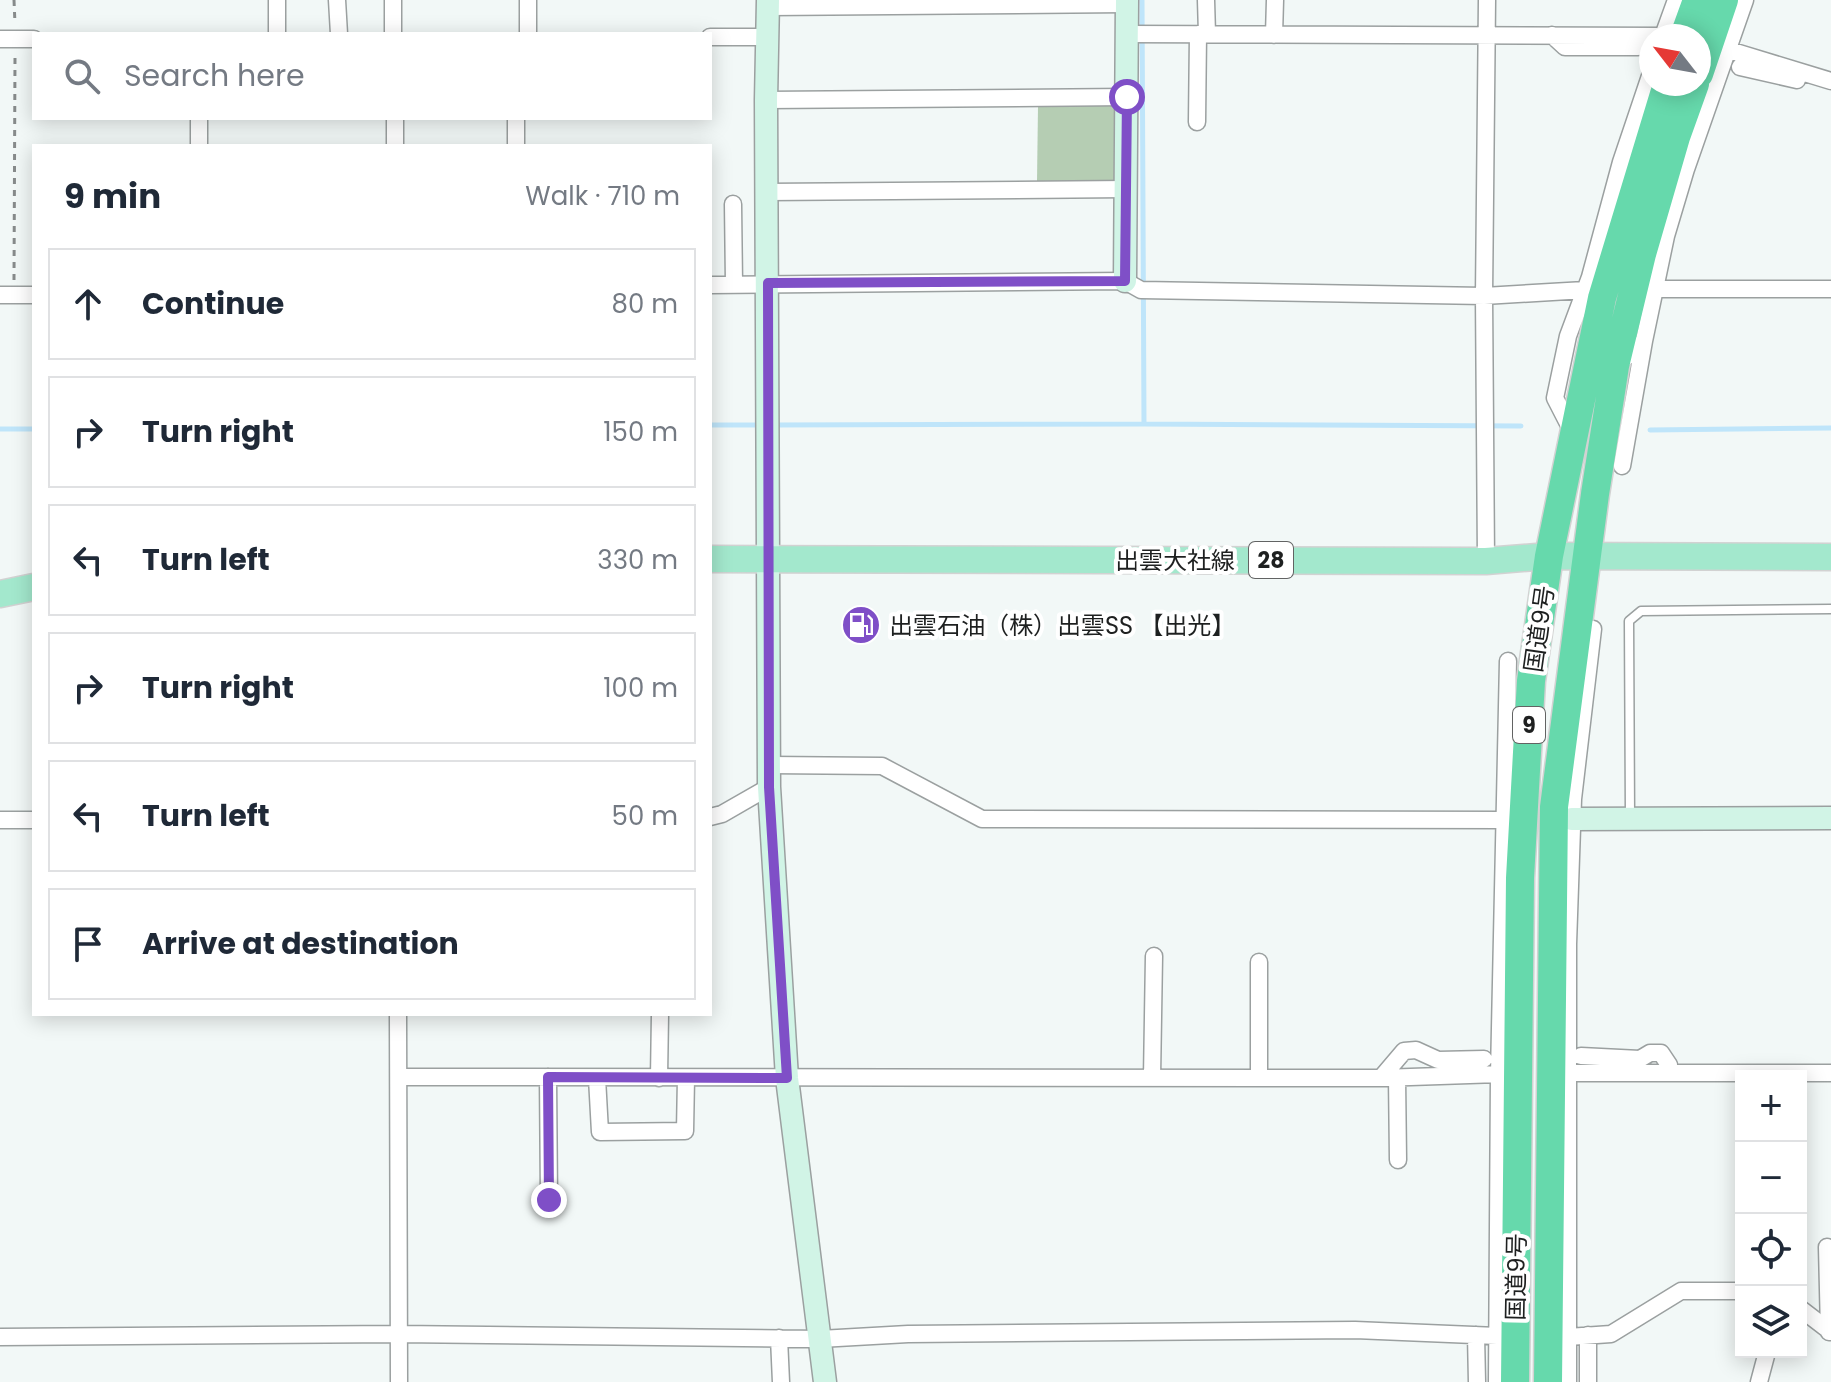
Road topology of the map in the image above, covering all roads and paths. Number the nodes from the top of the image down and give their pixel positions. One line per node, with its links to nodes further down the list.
1 (14, 0): 30 (path)
2 (277, 0): 17 (street)
3 (337, 0): 18 (street)
4 (393, 0): 19 (street)
5 (528, 0): 20 (street)
6 (1206, 0): 22 (street)
7 (1275, 0): 23 (street)
8 (1487, 0): 24 (street)
9 (1676, 0): 15 (street)
10 (1697, 0): 16 (highway)
11 (1724, 0): 29 (highway)
12 (1745, 0): 33 (street)
13 (1127, 2): 14 (street); 21 (street)
14 (768, 3): 28 (street)
15 (1667, 24)
16 (1688, 24)
17 (277, 32)
18 (339, 32)
19 (393, 32)
20 (528, 32)
21 (1126, 34): 22 (street); 39 (street)
22 (1202, 34): 23 (street); 44 (street)
23 (1274, 35): 24 (street)
24 (1487, 35): 25 (street); 64 (street)
25 (1552, 35): 26 (street); 32 (street)
26 (1639, 36)
27 (712, 37): 28 (street)
28 (767, 37): 40 (street)
29 (1711, 38)
30 (8, 39): 31 (street); 62 (path)
31 (32, 39)
32 (1638, 47)
33 (1729, 50): 35 (street); 50 (street)
34 (1740, 67): 35 (street)
35 (1827, 80)
36 (1643, 96): 49 (street)
37 (1663, 96): 53 (highway, 国道9号 / 9)
38 (1691, 96): 45 (highway, 国道9号 / 9)
39 (1127, 97): 40 (street); 51 (street)
40 (766, 100): 52 (street)
41 (199, 120): 46 (street)
42 (395, 120): 47 (street)
43 (516, 120): 48 (street)
44 (1197, 122)
45 (1676, 137): 50 (street); 66 (highway, 国道9号 / 9)
46 (199, 144)
47 (395, 144)
48 (516, 144)
49 (1621, 162): 53 (street); 61 (street)
50 (1686, 169): 59 (street)
51 (1128, 189): 52 (street); 55 (street)
52 (767, 192): 56 (street)
53 (1632, 198): 67 (highway, 国道9号 / 9)
54 (733, 204): 57 (street)
55 (1125, 281): 56 (street); 64 (street)
56 (768, 283): 57 (street); 73 (street)
57 (734, 284): 58 (street)
58 (712, 285)
59 (1655, 289): 60 (street); 65 (street)
60 (1831, 289)
61 (1585, 290): 64 (street); 67 (street)
62 (7, 295): 63 (street)
63 (32, 295)
64 (1484, 296): 74 (street)
65 (1644, 341): 66 (street); 68 (street)
66 (1615, 366): 71 (highway, 国道9号 / 9)
67 (1574, 435): 69 (highway, 国道9号 / 9)
68 (1622, 466)
69 (1549, 556): 71 (main road, 出雲大社線 / 28); 74 (main road, 出雲大社線 / 28); 80 (highway, 国道9号 / 9)
70 (1831, 557): 71 (main road, 出雲大社線 / 28)
71 (1586, 558): 78 (highway, 国道9号 / 9)
72 (712, 559): 73 (main road, 出雲大社線 / 28)
73 (769, 559): 74 (main road, 出雲大社線 / 28); 82 (street)
74 (1486, 561)
75 (32, 587): 76 (main road)
76 (0, 594)
77 (1831, 609): 84 (lane)
78 (1586, 644): 86 (street); 90 (highway, 国道9号 / 9)
79 (1508, 661): 81 (street)
80 (1528, 738): 81 (street); 110 (highway, 国道9号 / 9)
81 (1506, 767): 89 (street)
82 (769, 776): 83 (street); 89 (street); 106 (street)
83 (712, 816)
84 (1630, 818): 85 (street); 86 (street)
85 (1831, 818)
86 (1572, 819): 90 (street)
87 (0, 820): 88 (street)
88 (32, 820)
89 (1505, 820): 100 (street)
90 (1560, 932): 97 (street); 113 (highway, 国道9号 / 9)
91 (1154, 956): 107 (street)
92 (1259, 962): 108 (street)
93 (398, 1016): 101 (street)
94 (660, 1016): 104 (street)
95 (1581, 1056): 98 (street)
96 (1484, 1059): 109 (street)
97 (1567, 1073): 98 (street); 113 (street)
98 (1669, 1073): 99 (street)
99 (1831, 1073)
100 (1499, 1074): 109 (street); 110 (street)
101 (399, 1077): 102 (street); 118 (street)
102 (548, 1077): 103 (street); 112 (street)
103 (597, 1078): 104 (street); 105 (street)
104 (659, 1078): 105 (street)
105 (686, 1078): 106 (street)
106 (787, 1078): 107 (street); 125 (street)
107 (1152, 1078): 108 (street)
108 (1259, 1078): 109 (street)
109 (1389, 1078): 111 (street)
110 (1508, 1106): 121 (street); 132 (highway, 国道9号 / 9)
111 (1398, 1160)
112 (549, 1200)
113 (1558, 1212): 123 (street); 133 (highway, 国道9号 / 9)
114 (1827, 1247): 117 (street)
115 (1735, 1291): 120 (street)
116 (1807, 1314): 117 (street)
117 (1830, 1332)
118 (399, 1334): 122 (street); 124 (street); 127 (street)
119 (1476, 1335): 121 (street); 125 (street); 130 (street)
120 (1588, 1335): 123 (street); 135 (street)
121 (1497, 1336): 131 (street)
122 (0, 1337)
123 (1568, 1337): 134 (street)
124 (779, 1338): 125 (street); 128 (street)
125 (820, 1339): 129 (street)
126 (1765, 1358): 136 (street)
127 (399, 1382)
128 (781, 1382)
129 (825, 1382)
130 (1477, 1382)
131 (1497, 1382)
132 (1515, 1382)
133 (1548, 1382)
134 (1568, 1382)
135 (1588, 1382)
136 (1759, 1382)

